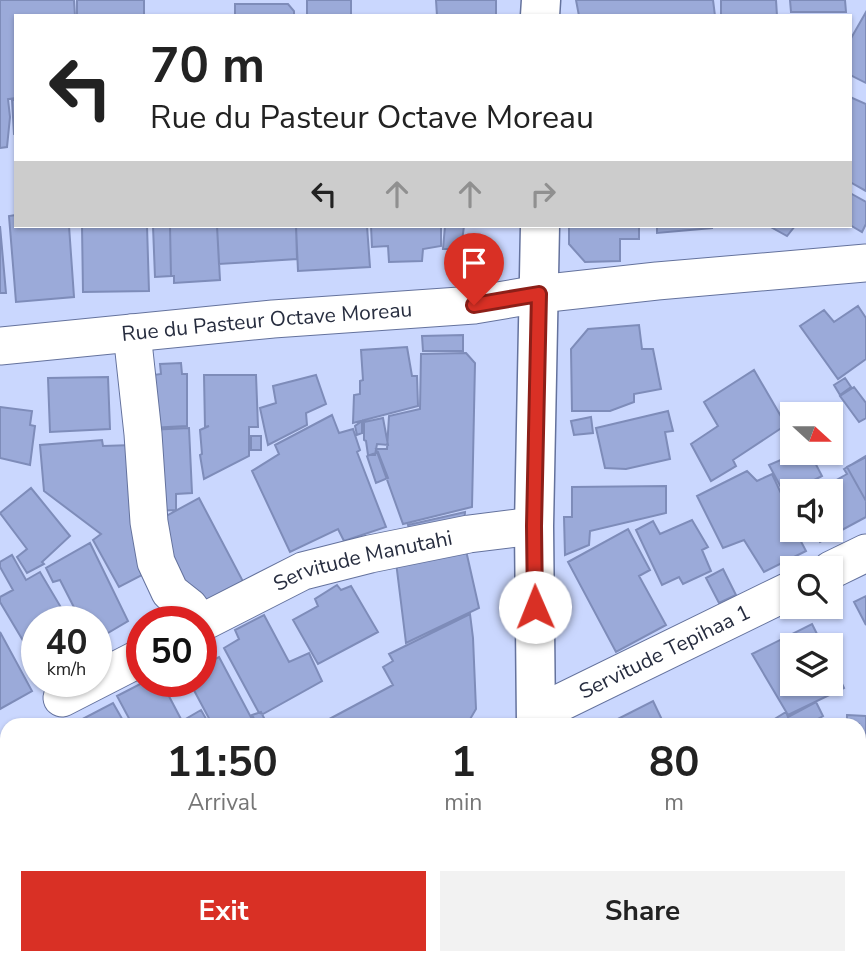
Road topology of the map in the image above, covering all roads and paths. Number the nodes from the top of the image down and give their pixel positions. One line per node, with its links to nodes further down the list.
1 (540, 228): 3 (main road)
2 (866, 263): 3 (street, Rue du Pasteur Octave Moreau)
3 (539, 294): 4 (street, Rue du Pasteur Octave Moreau); 6 (main road)
4 (132, 333): 5 (street, Rue du Pasteur Octave Moreau); 10 (street)
5 (0, 346)
6 (534, 526): 11 (street, Servitude Manutahi); 14 (main road)
7 (866, 553): 8 (street)
8 (843, 564)
9 (780, 596): 15 (street, Servitude Tepihaa 1)
10 (188, 606)
11 (217, 614)
12 (126, 665): 13 (street)
13 (62, 698)
14 (536, 718)
15 (538, 718)

